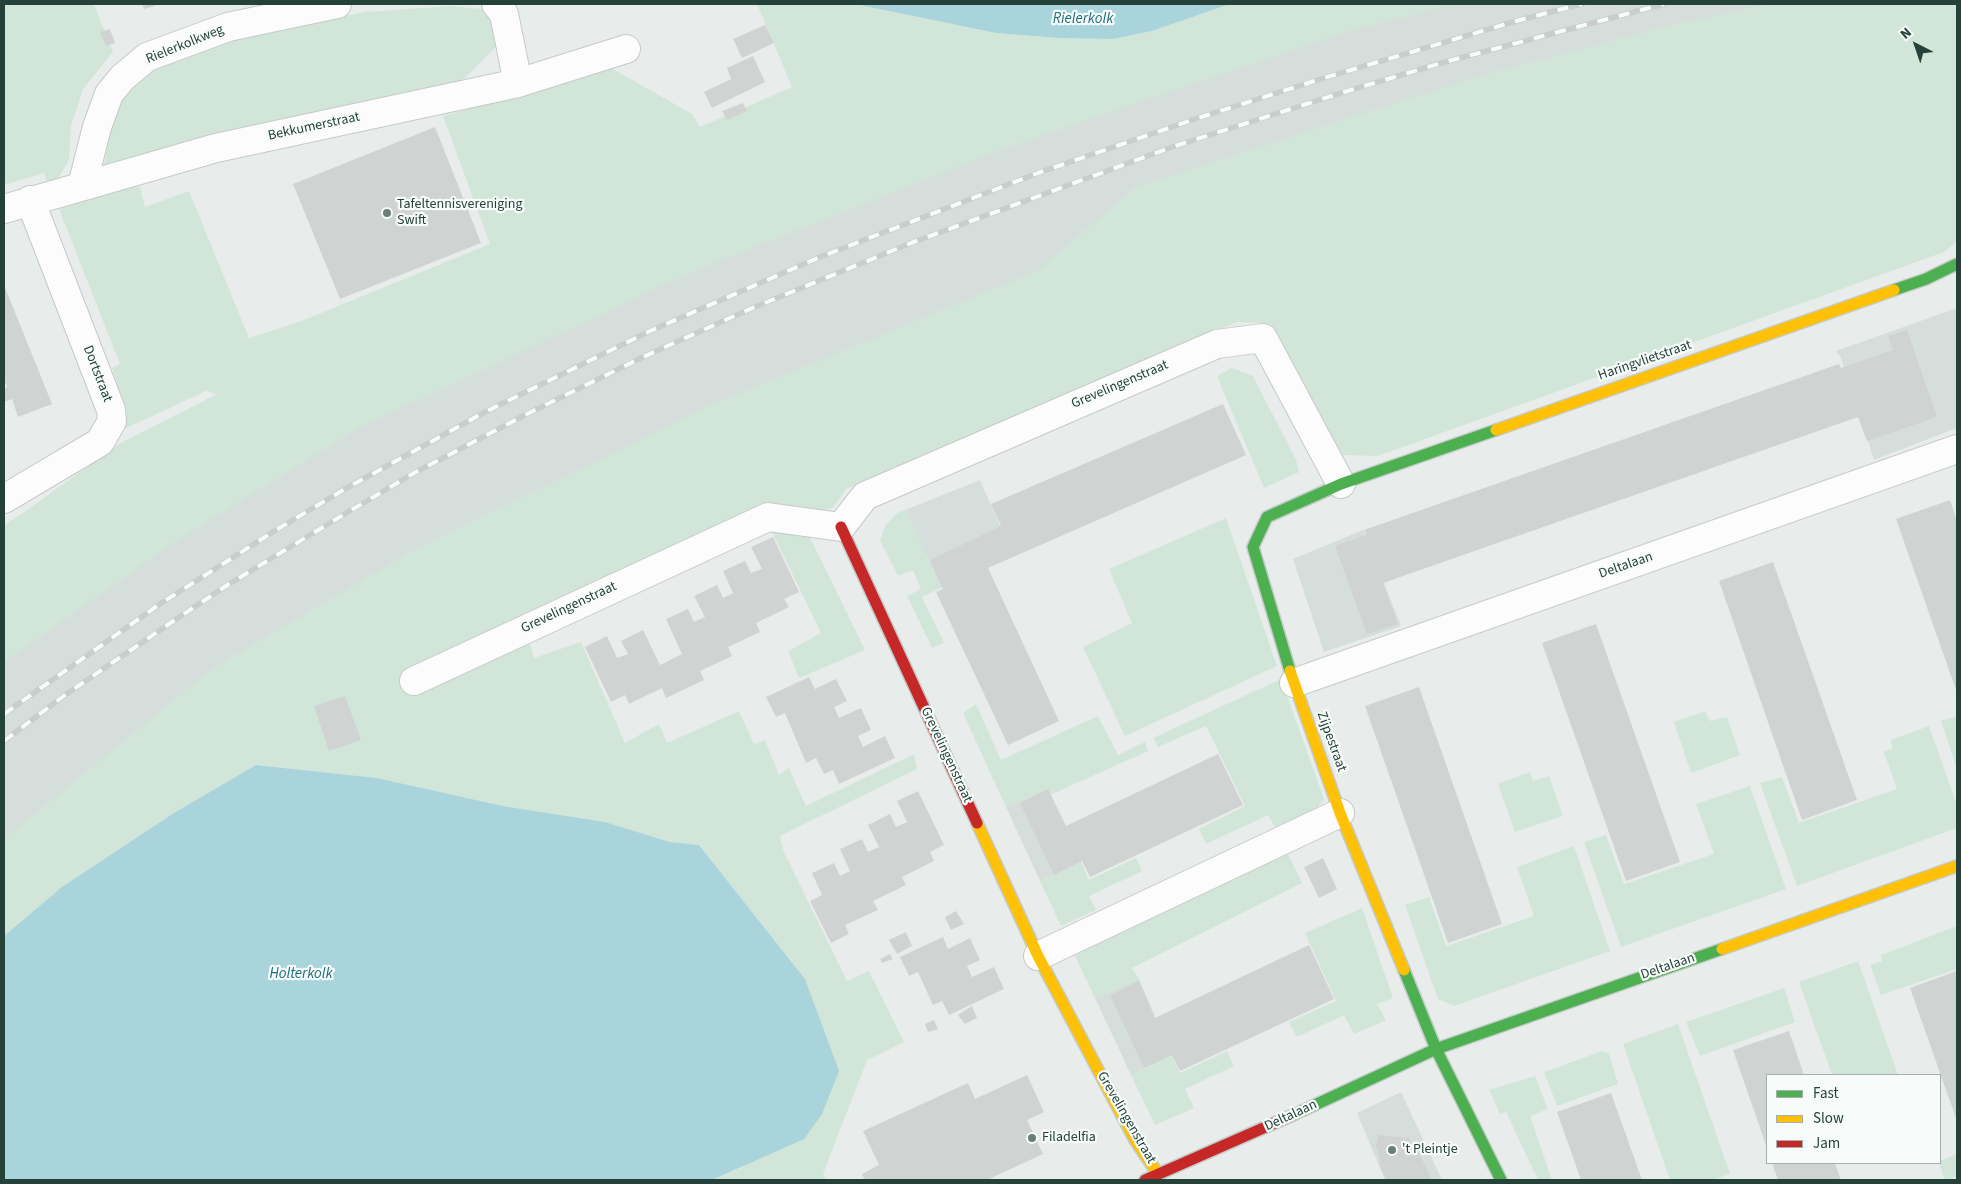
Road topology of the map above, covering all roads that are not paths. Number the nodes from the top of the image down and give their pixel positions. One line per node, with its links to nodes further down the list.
1 (337, 4): 5 (street, Rielerkolkweg)
2 (496, 4): 4 (street)
3 (626, 49): 4 (street, Bekkumerstraat)
4 (518, 84): 5 (street, Bekkumerstraat)
5 (82, 186): 6 (street, Bekkumerstraat)
6 (30, 200): 7 (street, Bekkumerstraat); 11 (street, Dortstraat)
7 (4, 209)
8 (1957, 264): 10 (street, Haringvlietstraat)
9 (1957, 449): 14 (street, Deltalaan)
10 (1341, 484): 12 (street, Grevelingenstraat); 14 (street, Zijpestraat)
11 (4, 499)
12 (841, 527): 13 (street, Grevelingenstraat); 17 (street, Grevelingenstraat)
13 (414, 682)
14 (1294, 683): 15 (street, Zijpestraat)
15 (1340, 813): 17 (street); 18 (street, Zijpestraat)
16 (1957, 866): 18 (street, Deltalaan)
17 (1038, 956): 19 (street, Grevelingenstraat)
18 (1436, 1048): 19 (street, Deltalaan); 21 (street)
19 (1158, 1174): 20 (street, Deltalaan)
20 (1144, 1180)
21 (1501, 1180)

